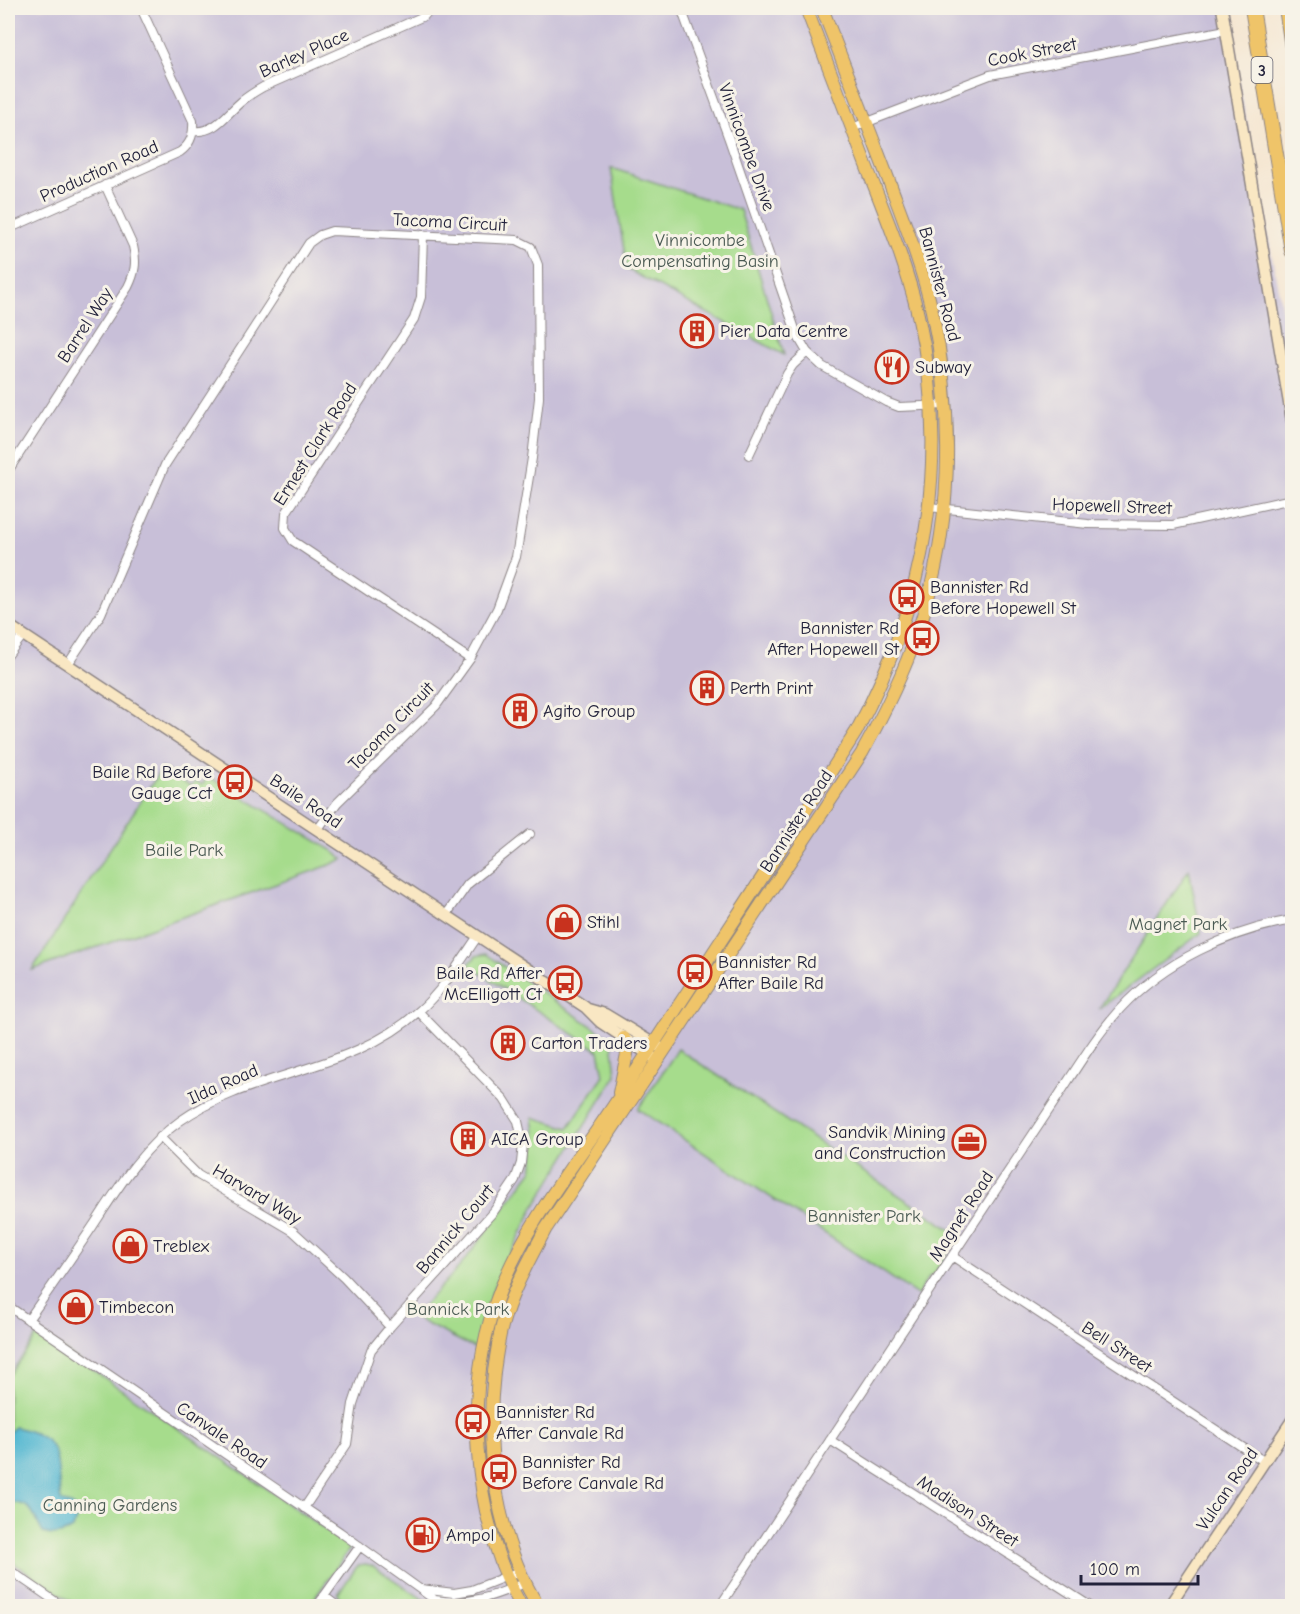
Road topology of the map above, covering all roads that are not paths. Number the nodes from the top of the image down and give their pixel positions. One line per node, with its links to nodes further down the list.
1 (141, 8): 13 (street)
2 (431, 8): 13 (street, Barley Place)
3 (681, 8): 18 (street, Vinnicombe Drive)
4 (806, 8): 12 (main road, Bannister Road)
5 (822, 8): 11 (main road, Bannister Road)
6 (1222, 8): 9 (street)
7 (1252, 8): 17 (highway, 3)
8 (1286, 8): 10 (highway, 3)
9 (1226, 30): 11 (street, Cook Street); 21 (street)
10 (1293, 47)
11 (866, 122): 12 (street, Cook Street); 19 (main road, Bannister Road)
12 (852, 128): 20 (main road, Bannister Road)
13 (194, 131): 14 (street, Production Road)
14 (105, 185): 15 (street, Production Road); 23 (street, Barrel Way)
15 (8, 229)
16 (423, 235): 30 (street, Tacoma Circuit); 30 (street, Ernest Clark Road); 31 (street, Tacoma Circuit)
17 (1293, 250)
18 (807, 352): 20 (street, Vinnicombe Drive); 22 (street)
19 (946, 405): 20 (street, Vinnicombe Drive); 26 (main road, Bannister Road)
20 (930, 406): 25 (main road, Bannister Road)
21 (1293, 421)
22 (749, 455)
23 (8, 471)
24 (1293, 499): 26 (street, Hopewell Street)
25 (929, 507): 26 (street, Hopewell Street); 40 (main road, Bannister Road)
26 (944, 509): 41 (main road, Bannister Road)
27 (8, 625): 28 (street, Baile Road)
28 (23, 635): 29 (street); 31 (street, Baile Road)
29 (8, 655)
30 (470, 659): 32 (street, Tacoma Circuit)
31 (68, 664): 32 (street, Baile Road)
32 (318, 829): 34 (street, Baile Road)
33 (530, 834): 34 (street)
34 (446, 915): 36 (street, Baile Road)
35 (1293, 920): 44 (street, Magnet Road)
36 (478, 936): 37 (street, Baile Road); 38 (street, Ilda Road)
37 (585, 1007): 39 (street, Baile Road); 40 (street, Baile Road)
38 (419, 1012): 43 (street, Ilda Road); 47 (street, Bannick Court)
39 (624, 1038): 40 (street, Baile Road); 42 (main road)
40 (650, 1048): 41 (street, Baile Road); 42 (main road, Bannister Road)
41 (661, 1055): 54 (main road, Bannister Road)
42 (619, 1097): 55 (main road, Bannister Road)
43 (160, 1137): 46 (street, Ilda Road); 47 (street, Harvard Way)
44 (952, 1256): 49 (street, Magnet Road); 50 (street, Bell Street)
45 (8, 1306): 46 (street, Canvale Road)
46 (28, 1320): 51 (street, Canvale Road)
47 (390, 1327): 51 (street, Bannick Court)
48 (1293, 1420): 50 (street, Vulcan Road)
49 (830, 1440): 65 (street, Magnet Road); 66 (street, Madison Street)
50 (1264, 1462): 67 (street, Vulcan Road)
51 (304, 1508): 52 (street, Canvale Road)
52 (360, 1546): 57 (street, Canvale Road); 59 (street)
53 (8, 1569): 60 (street)
54 (520, 1571): 55 (street, Canvale Road); 56 (main road, Bannister Road)
55 (507, 1576): 57 (street, Canvale Road); 58 (main road, Bannister Road)
56 (525, 1583): 58 (street, Canvale Road); 64 (main road, Bannister Road)
57 (419, 1589): 58 (street, Canvale Road)
58 (512, 1589): 63 (main road, Bannister Road)
59 (324, 1596): 61 (street); 62 (street)
60 (62, 1606)
61 (317, 1606)
62 (337, 1606)
63 (521, 1606)
64 (538, 1606)
65 (720, 1606)
66 (1090, 1606)
67 (1169, 1606)

